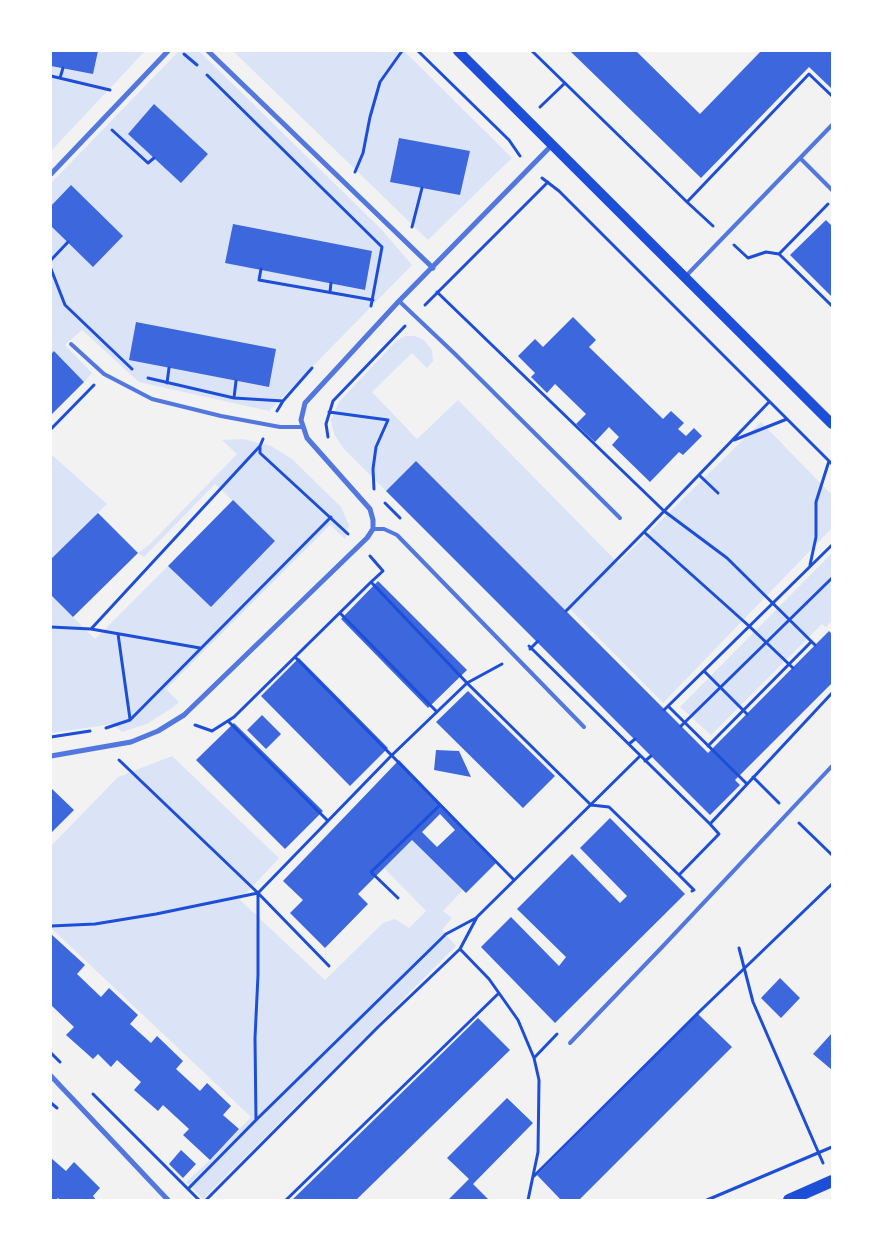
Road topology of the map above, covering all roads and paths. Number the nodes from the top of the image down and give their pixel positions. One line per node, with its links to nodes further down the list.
1 (168, 51): 13 (street)
2 (208, 51): 25 (street)
3 (402, 51): 25 (path)
4 (418, 51): 22 (path)
5 (458, 51): 19 (main road)
6 (532, 51): 29 (path)
7 (178, 60): 8 (path)
8 (198, 67)
9 (63, 68): 12 (path)
10 (206, 74): 42 (path)
11 (51, 76): 12 (path)
12 (60, 78): 13 (path)
13 (127, 94): 23 (street)
14 (832, 96): 29 (path)
15 (118, 123): 17 (path)
16 (832, 125): 21 (lane)
17 (112, 130): 18 (path); 20 (path)
18 (105, 137)
19 (552, 145): 22 (street); 38 (main road)
20 (154, 158)
21 (800, 158): 27 (lane); 30 (lane)
22 (531, 167): 24 (path); 36 (street)
23 (51, 174)
24 (548, 182): 41 (path); 60 (path)
25 (348, 187): 32 (street)
26 (422, 188): 32 (path)
27 (832, 190)
28 (832, 200): 33 (path)
29 (687, 202): 30 (path)
30 (725, 236): 33 (path); 38 (lane)
31 (68, 242): 34 (path)
32 (408, 244): 36 (street)
33 (779, 254): 46 (path)
34 (51, 260)
35 (51, 268): 50 (path)
36 (433, 268): 44 (street)
37 (261, 269): 40 (path)
38 (685, 277): 63 (main road)
39 (331, 283): 40 (path)
40 (330, 292): 42 (path)
41 (437, 292): 48 (path); 75 (path)
42 (373, 300): 45 (path)
43 (378, 300): 45 (path)
44 (399, 301): 48 (lane); 65 (street)
45 (372, 306): 47 (path)
46 (832, 306)
47 (365, 313)
48 (415, 316): 61 (path); 77 (lane)
49 (71, 344): 54 (lane)
50 (119, 358): 53 (path); 54 (path)
51 (319, 362): 59 (path)
52 (169, 368): 57 (path)
53 (133, 370)
54 (104, 374): 64 (lane); 66 (path)
55 (140, 377): 57 (path)
56 (236, 381): 58 (path)
57 (167, 382): 58 (path)
58 (234, 398): 59 (path)
59 (283, 401): 64 (path)
60 (769, 402): 62 (path); 67 (path)
61 (329, 412): 68 (path); 72 (path)
62 (787, 419): 67 (path); 70 (path)
63 (832, 424)
64 (270, 425): 65 (lane); 69 (path)
65 (302, 427): 79 (street)
66 (51, 429)
67 (732, 440): 71 (path)
68 (330, 445)
69 (260, 446): 76 (path); 92 (path)
70 (831, 462): 83 (path)
71 (699, 475): 73 (path); 75 (path)
72 (368, 486)
73 (718, 493)
74 (381, 499): 78 (path)
75 (664, 511): 80 (path); 86 (path)
76 (331, 517): 81 (path); 99 (path)
77 (620, 518)
78 (402, 520)
79 (373, 529): 81 (street); 101 (lane)
80 (644, 532): 87 (path); 91 (path)
81 (360, 545): 85 (path); 123 (street)
82 (832, 545): 83 (path)
83 (810, 567): 86 (path)
84 (832, 578): 89 (path)
85 (371, 582): 88 (path); 106 (path)
86 (773, 603): 89 (path); 91 (path)
87 (566, 611)
88 (340, 613): 102 (path); 112 (path)
89 (789, 620): 96 (path); 97 (path)
90 (51, 626): 92 (path)
91 (750, 626): 97 (path); 105 (path)
92 (91, 630): 93 (path)
93 (118, 634): 99 (path); 114 (path)
94 (524, 641): 100 (path)
95 (538, 641): 100 (path)
96 (811, 642): 98 (path); 103 (path)
97 (767, 643): 103 (path); 107 (path)
98 (815, 645)
99 (200, 648): 114 (path)
100 (531, 648): 101 (path); 122 (path)
101 (515, 657): 106 (path); 118 (lane)
102 (295, 658): 115 (path); 126 (path)
103 (789, 664): 104 (path); 111 (path)
104 (793, 668)
105 (704, 671): 107 (path); 109 (path)
106 (467, 683): 112 (path); 135 (path)
107 (720, 687): 111 (path); 116 (path)
108 (832, 693): 133 (path)
109 (668, 706): 110 (path); 116 (path)
110 (664, 710)
111 (743, 710): 113 (path); 124 (path)
112 (437, 712): 126 (path)
113 (747, 714)
114 (130, 720): 120 (path)
115 (228, 721): 119 (path); 136 (path)
116 (684, 723): 117 (path); 124 (path)
117 (681, 726)
118 (584, 727)
119 (188, 730)
120 (51, 737)
121 (634, 739): 122 (path)
122 (629, 744): 127 (path)
123 (115, 745): 125 (street); 129 (path)
124 (708, 746): 133 (path)
125 (51, 756)
126 (392, 756): 134 (path); 136 (path)
127 (640, 756): 131 (path); 135 (path)
128 (651, 756): 131 (path)
129 (118, 759): 130 (path); 141 (path)
130 (125, 759)
131 (645, 761): 137 (path)
132 (832, 766): 152 (lane)
133 (747, 784): 137 (path)
134 (440, 805): 139 (path); 143 (path)
135 (592, 805): 138 (path); 139 (path)
136 (328, 821): 141 (path)
137 (710, 824): 138 (path)
138 (680, 875): 142 (path)
139 (514, 880): 144 (path)
140 (832, 884): 149 (path)
141 (258, 893): 145 (path); 148 (path); 158 (path)
142 (687, 897)
143 (398, 898)
144 (477, 917): 147 (path); 158 (path)
145 (51, 926)
146 (739, 948): 149 (path)
147 (460, 949): 150 (path); 166 (path)
148 (329, 966)
149 (744, 968): 160 (path); 161 (path)
150 (499, 993): 154 (path); 167 (path)
151 (560, 1030): 154 (path)
152 (570, 1043)
153 (51, 1053): 155 (path)
154 (534, 1058): 161 (path)
155 (65, 1066)
156 (51, 1076): 164 (street)
157 (92, 1094): 163 (path)
158 (256, 1120): 163 (path)
159 (832, 1147): 160 (path)
160 (820, 1152): 162 (path); 169 (path)
161 (533, 1177): 168 (path)
162 (831, 1182): 170 (main road)
163 (188, 1189): 165 (path)
164 (168, 1200)
165 (198, 1200)
166 (206, 1200)
167 (286, 1200)
168 (528, 1200)
169 (707, 1200)
170 (789, 1200)

